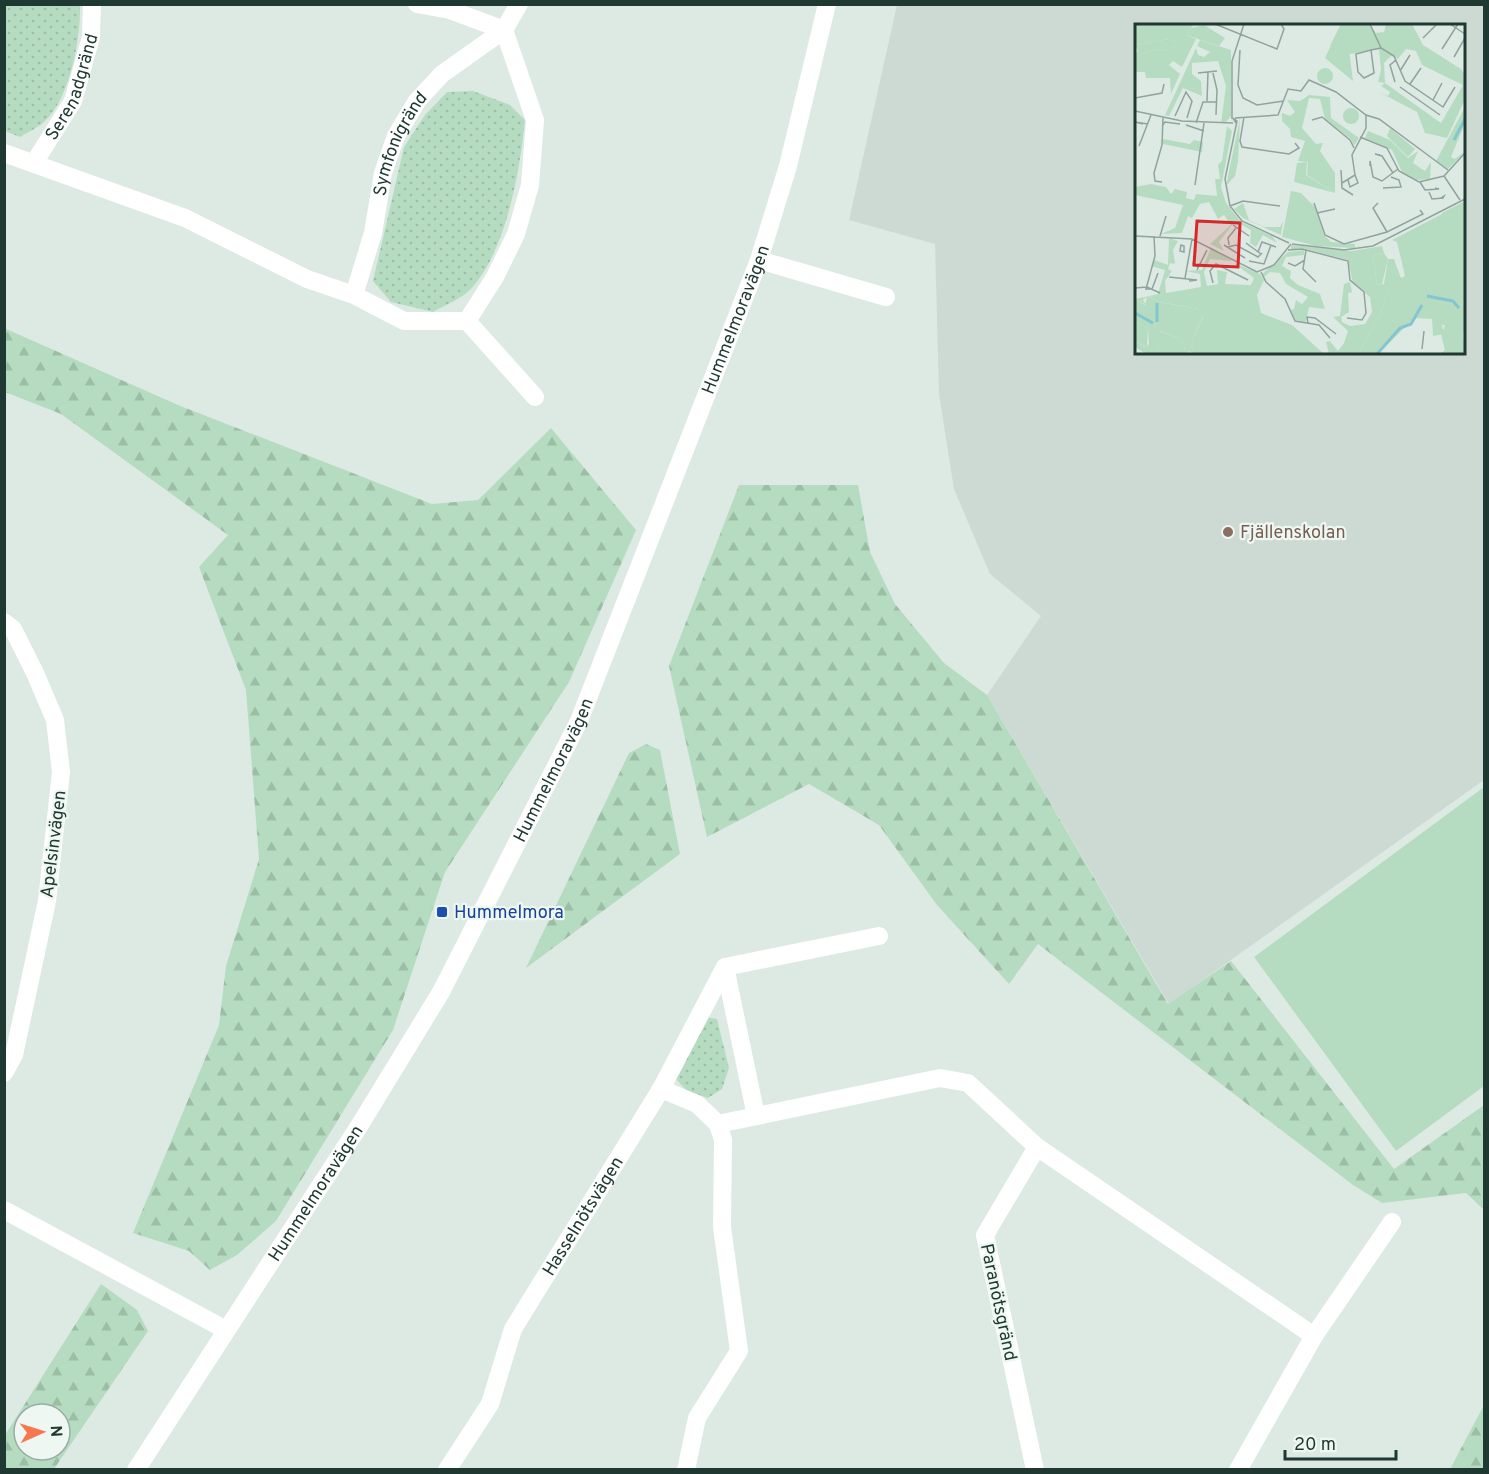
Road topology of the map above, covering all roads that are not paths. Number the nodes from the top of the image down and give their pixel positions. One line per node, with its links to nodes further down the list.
1 (92, 4): 7 (street, Serenadgränd)
2 (417, 4): 5 (street)
3 (519, 4): 5 (street, Symfonigränd)
4 (827, 4): 8 (street, Hummelmoravägen)
5 (504, 30): 9 (street, Symfonigränd); 11 (street)
6 (4, 153): 7 (street)
7 (34, 163): 9 (street)
8 (759, 260): 10 (street); 23 (street, Hummelmoravägen)
9 (354, 295): 11 (street)
10 (886, 297)
11 (467, 321): 12 (street)
12 (535, 397)
13 (4, 622): 16 (street, Apelsinvägen)
14 (879, 936): 15 (street)
15 (725, 967): 17 (street, Hasselnötsvägen); 18 (street)
16 (4, 1073)
17 (661, 1089): 19 (street); 26 (street, Hasselnötsvägen)
18 (756, 1116): 19 (street); 20 (street)
19 (717, 1124): 27 (street)
20 (1037, 1147): 24 (street); 28 (street, Paranötsgränd)
21 (4, 1210): 23 (street)
22 (1392, 1222): 24 (street)
23 (226, 1330): 25 (street, Hummelmoravägen)
24 (1314, 1336): 29 (street)
25 (136, 1470)
26 (447, 1470)
27 (686, 1470)
28 (1035, 1470)
29 (1238, 1470)

